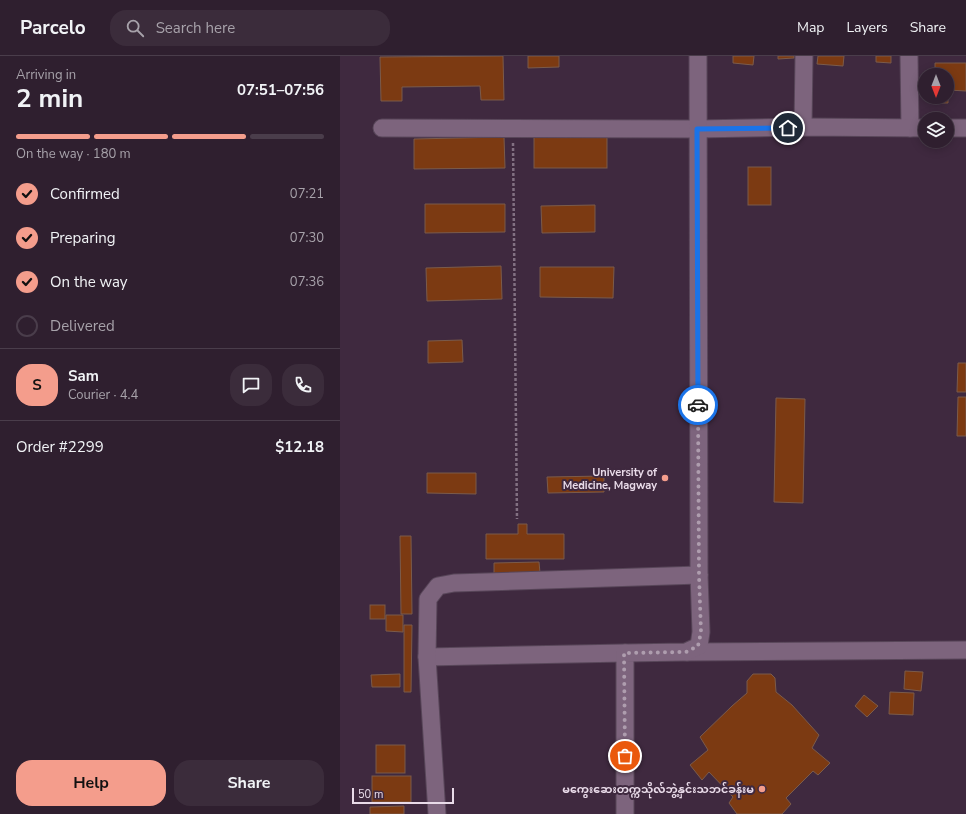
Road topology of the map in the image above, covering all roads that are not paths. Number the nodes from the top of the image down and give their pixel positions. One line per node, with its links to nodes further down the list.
1 (698, 56): 9 (street)
2 (804, 56): 5 (street)
3 (909, 56): 6 (street)
4 (382, 128): 9 (street)
5 (803, 128): 6 (street); 9 (street)
6 (918, 128)
7 (954, 128): 8 (street)
8 (966, 128)
9 (697, 129): 10 (street)
10 (699, 575): 12 (street); 14 (street)
11 (966, 650): 12 (street)
12 (686, 652): 13 (street)
13 (624, 653): 14 (street); 16 (street)
14 (427, 657): 15 (street)
15 (437, 814)
16 (626, 814)

